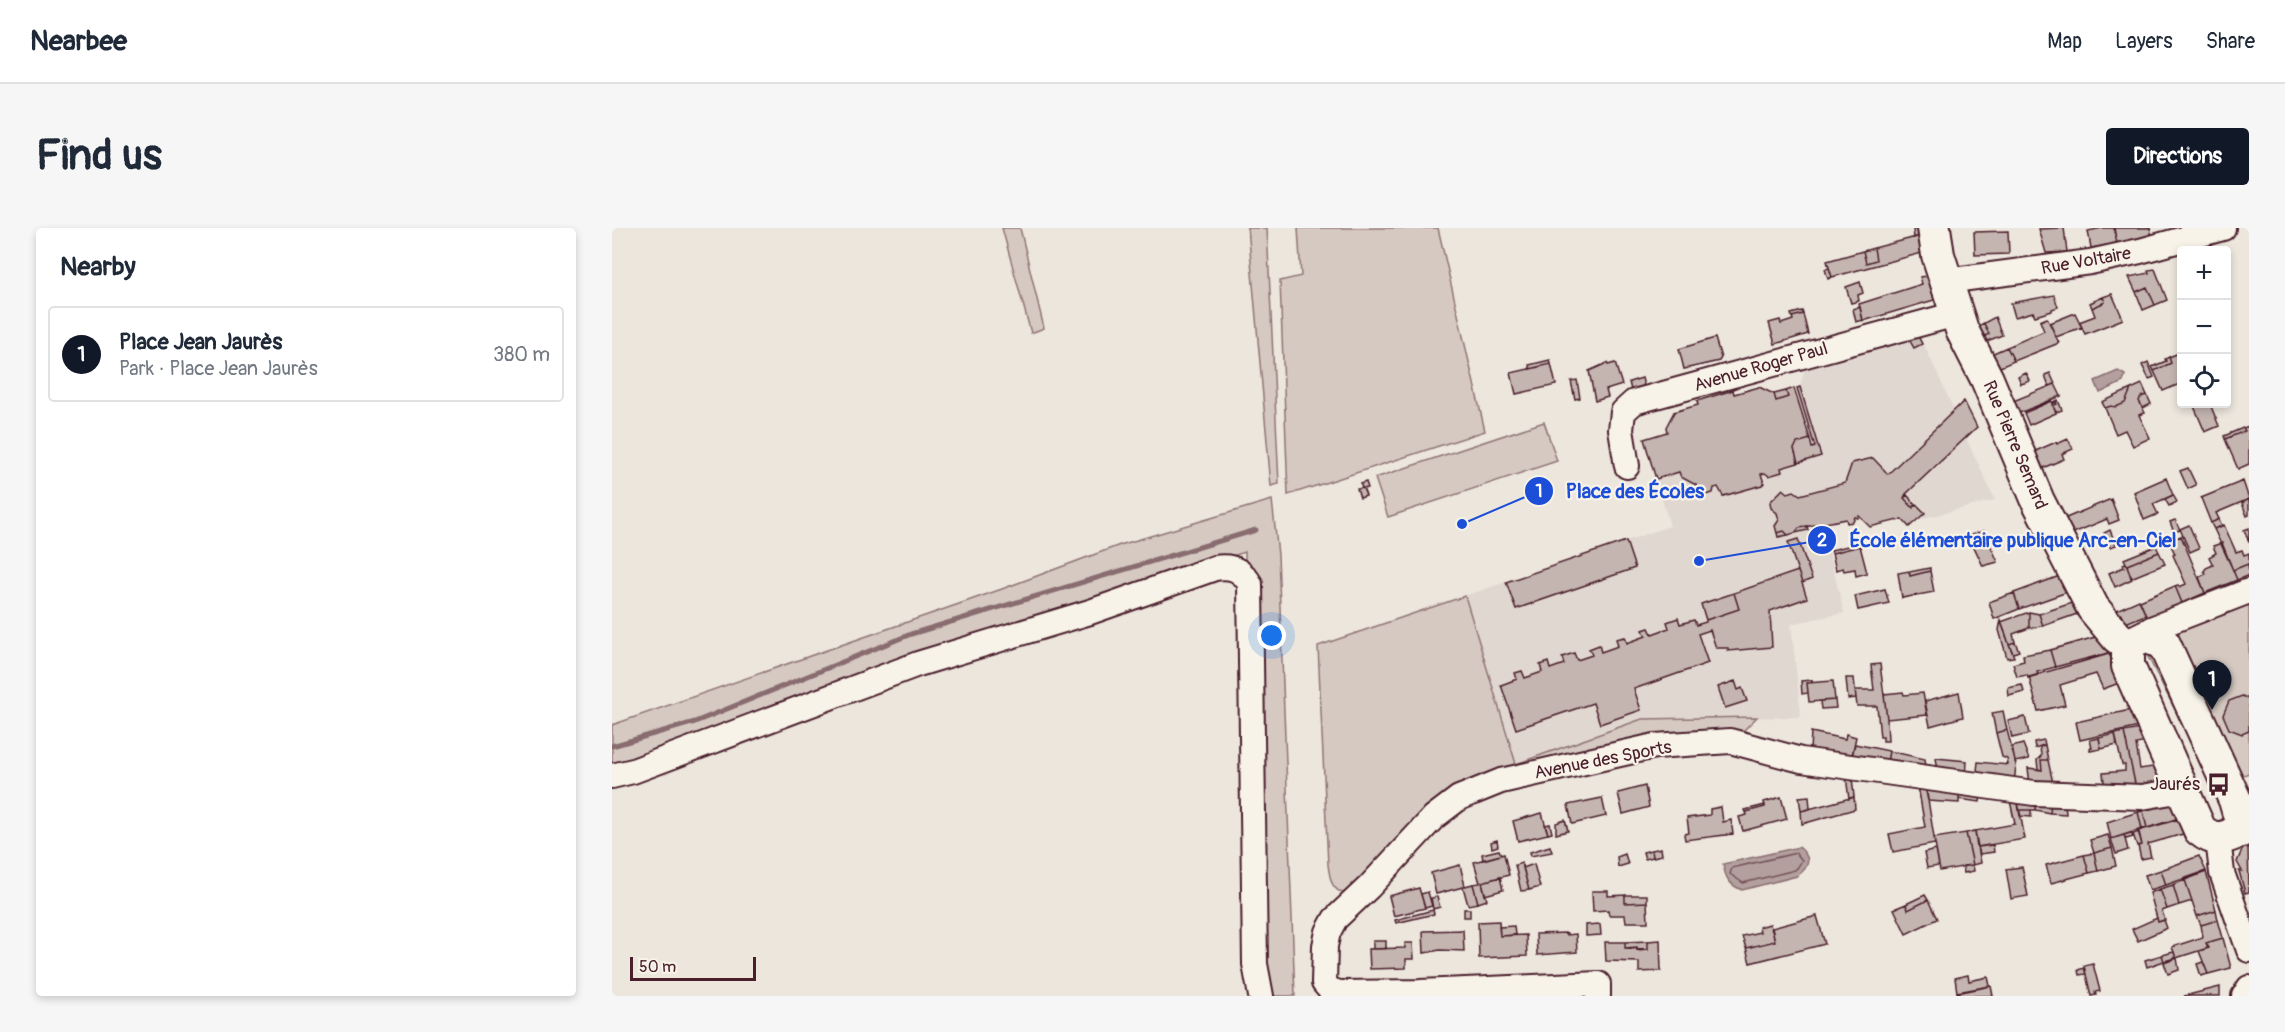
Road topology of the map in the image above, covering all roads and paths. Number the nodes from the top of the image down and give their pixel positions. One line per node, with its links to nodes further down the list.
1 (1934, 228): 3 (main road, Rue Pierre Semard)
2 (2223, 228): 3 (street, Rue Voltaire)
3 (1946, 281): 4 (main road, Rue Pierre Semard)
4 (1956, 314): 5 (street, Avenue Roger Paul); 7 (main road, Rue Pierre Semard)
5 (1627, 466)
6 (2249, 591): 7 (street)
7 (2137, 640): 9 (main road); 10 (main road, Rue Pierre Semard)
8 (612, 776): 14 (street)
9 (2182, 790): 10 (main road); 13 (street, Avenue des Sports)
10 (2236, 834): 11 (street)
11 (2249, 950)
12 (2249, 988): 16 (street)
13 (1421, 994): 15 (street)
14 (1261, 996)
15 (1598, 996)
16 (2244, 996)

